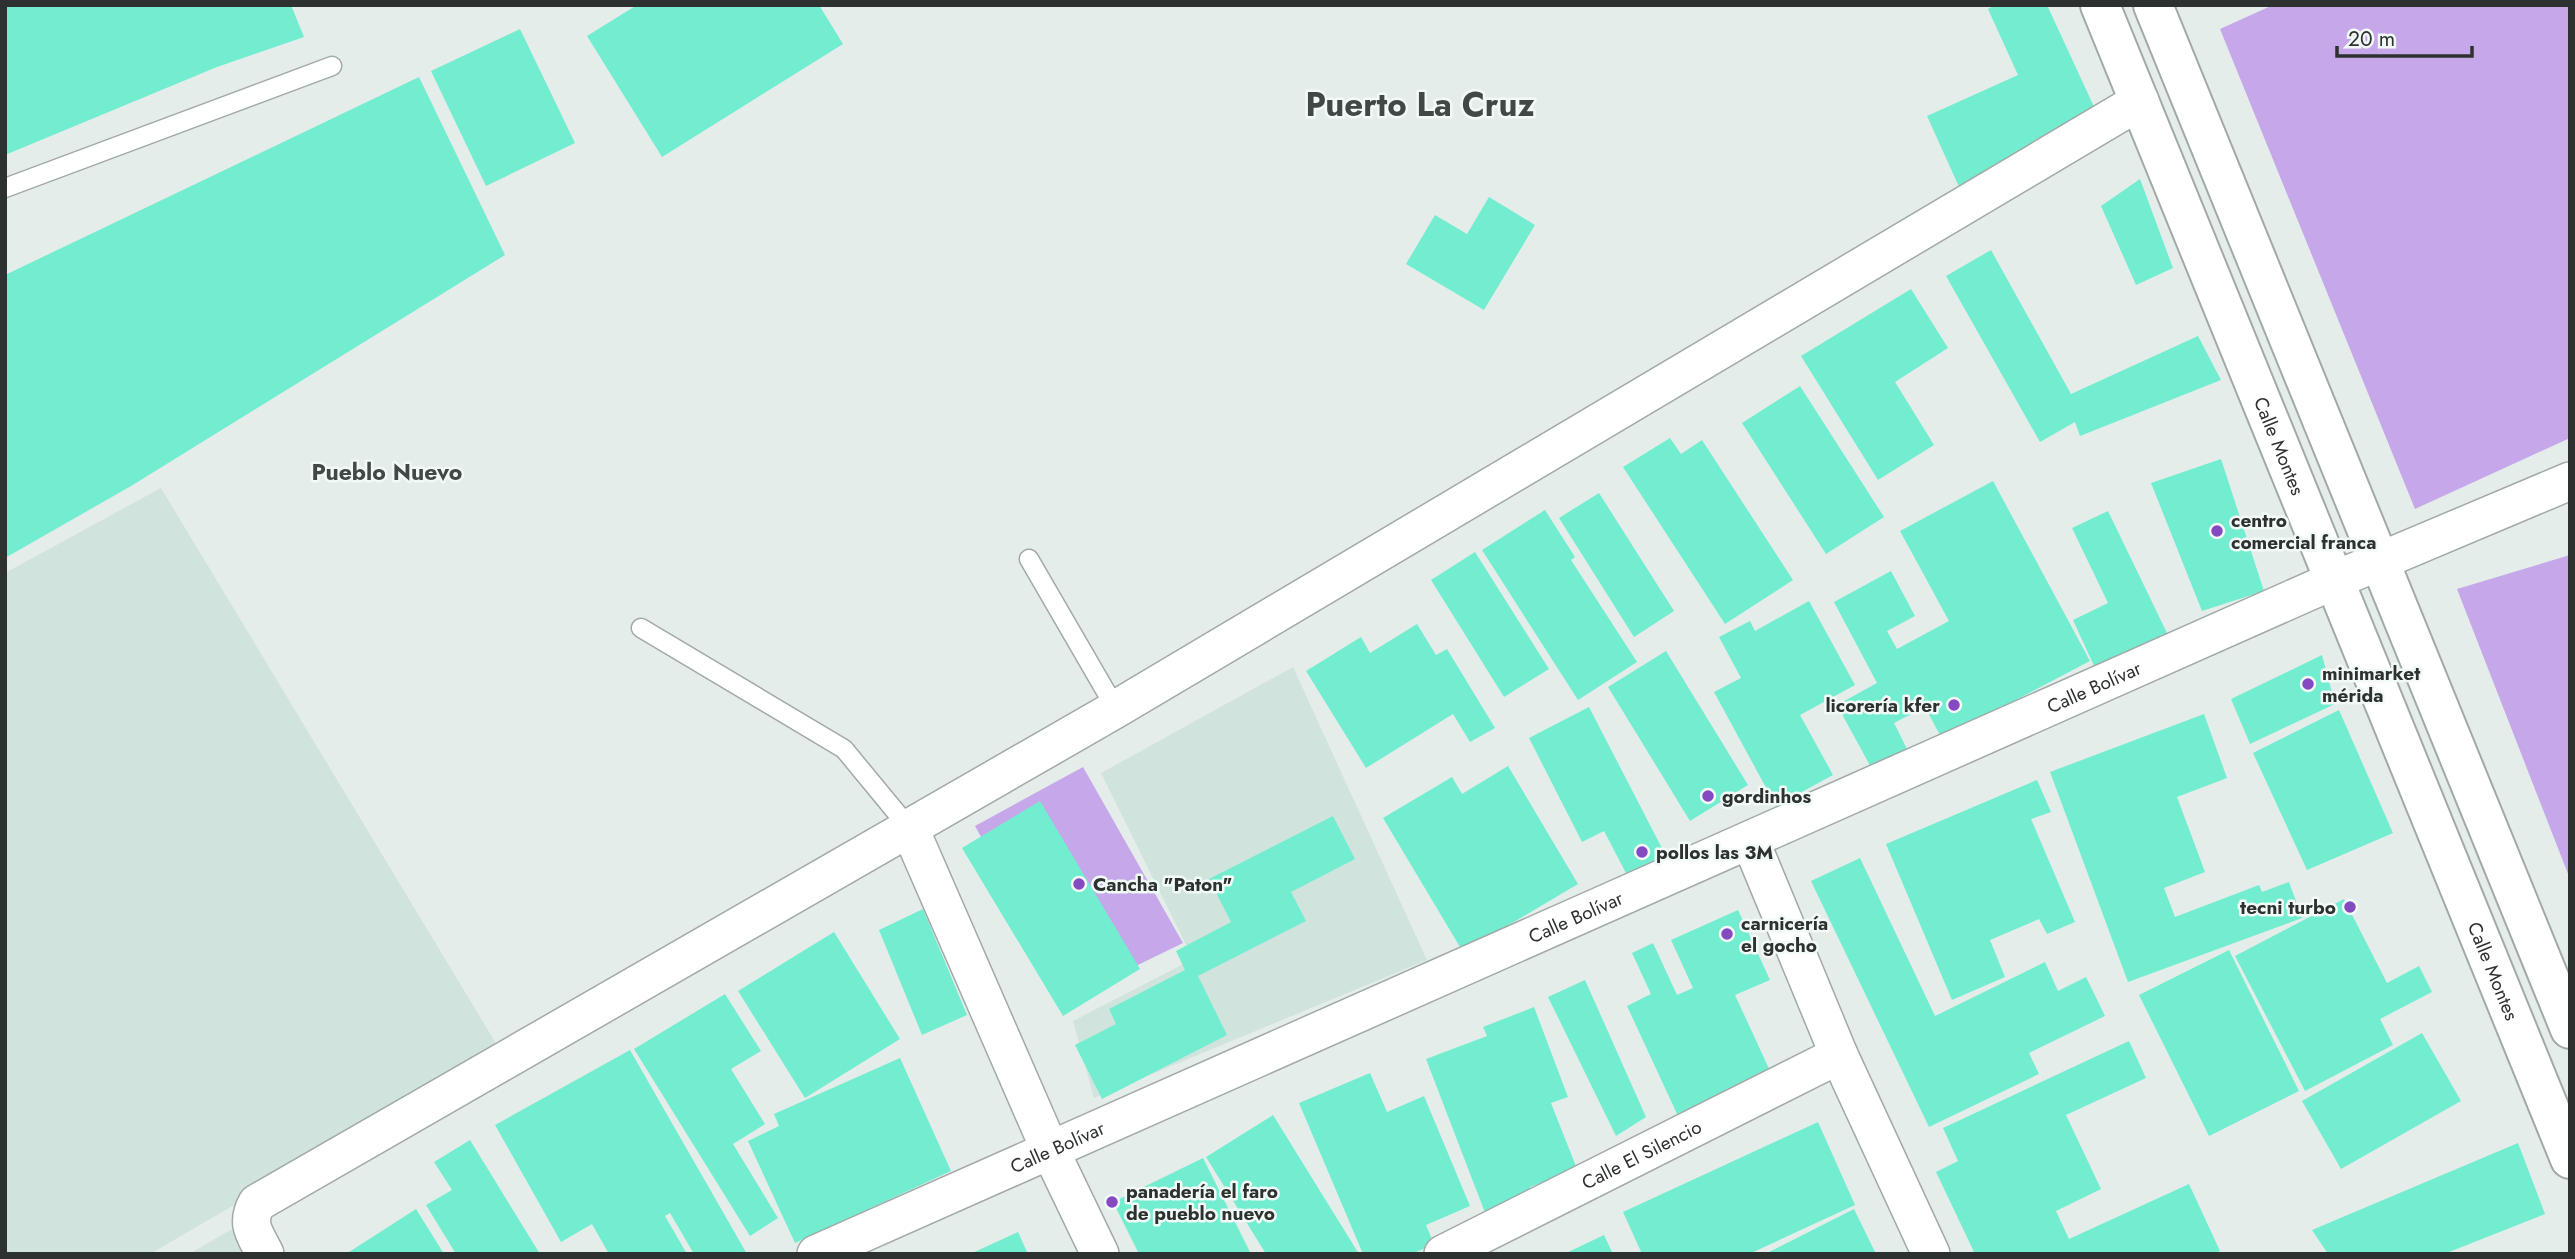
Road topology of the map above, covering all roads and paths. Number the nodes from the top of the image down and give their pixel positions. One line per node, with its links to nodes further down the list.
1 (2100, 5): 4 (street, Calle Montes)
2 (2153, 5): 8 (street)
3 (332, 66): 5 (lane)
4 (2140, 101): 9 (street, Calle Montes); 11 (street)
5 (5, 188)
6 (2570, 481): 8 (street, Calle Bolívar)
7 (1029, 559): 11 (lane)
8 (2381, 562): 9 (street, Calle Bolívar); 14 (street)
9 (2335, 580): 13 (street, Calle Bolívar); 17 (street, Calle Montes)
10 (641, 628): 12 (lane)
11 (1116, 709): 12 (street)
12 (910, 829): 16 (street); 18 (street)
13 (1751, 840): 15 (street); 16 (street, Calle Bolívar)
14 (2570, 1029)
15 (1839, 1055): 21 (street, Calle El Silencio); 22 (street)
16 (1051, 1150): 19 (street, Calle Bolívar); 20 (street)
17 (2570, 1159)
18 (265, 1254)
19 (816, 1254)
20 (1100, 1254)
21 (1443, 1254)
22 (1931, 1254)

